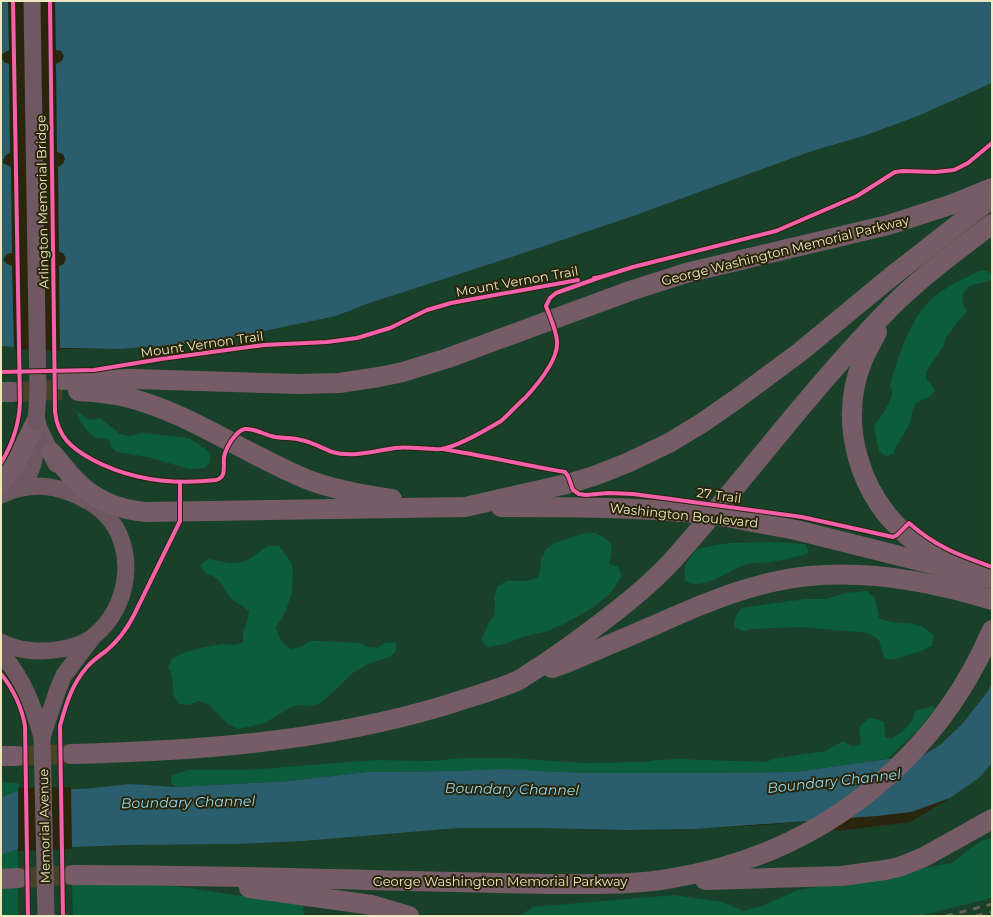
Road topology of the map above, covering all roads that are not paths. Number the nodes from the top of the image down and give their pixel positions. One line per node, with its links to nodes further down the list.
1 (32, 1): 6 (main road, Arlington Memorial Bridge, bridge)
2 (992, 188): 12 (highway, George Washington Memorial Parkway)
3 (992, 198): 13 (highway)
4 (992, 224): 5 (highway)
5 (895, 304): 16 (highway); 22 (highway)
6 (36, 422): 7 (main road); 8 (highway); 9 (main road, Arlington Memorial Bridge)
7 (51, 452): 11 (main road); 14 (highway)
8 (1, 483)
9 (20, 487): 10 (main road); 11 (main road)
10 (1, 495)
11 (85, 499): 15 (main road, Memorial Avenue)
12 (438, 507): 13 (highway); 14 (highway)
13 (465, 507): 16 (highway, Washington Boulevard, bridge)
14 (171, 512): 15 (highway)
15 (108, 518): 19 (main road, Memorial Avenue)
16 (983, 576)
17 (992, 600): 22 (highway)
18 (992, 630): 30 (highway, George Washington Memorial Parkway)
19 (93, 637): 20 (main road); 23 (main road, Memorial Avenue)
20 (1, 642)
21 (1, 653): 23 (main road, Memorial Avenue)
22 (518, 680): 24 (highway)
23 (42, 730): 31 (main road, Memorial Avenue, bridge)
24 (71, 754)
25 (992, 811): 27 (highway)
26 (992, 819): 27 (highway)
27 (971, 830): 30 (highway)
28 (72, 875): 29 (highway, George Washington Memorial Parkway)
29 (174, 875): 30 (highway, George Washington Memorial Parkway); 32 (highway)
30 (672, 879)
31 (46, 916)
32 (409, 916)

